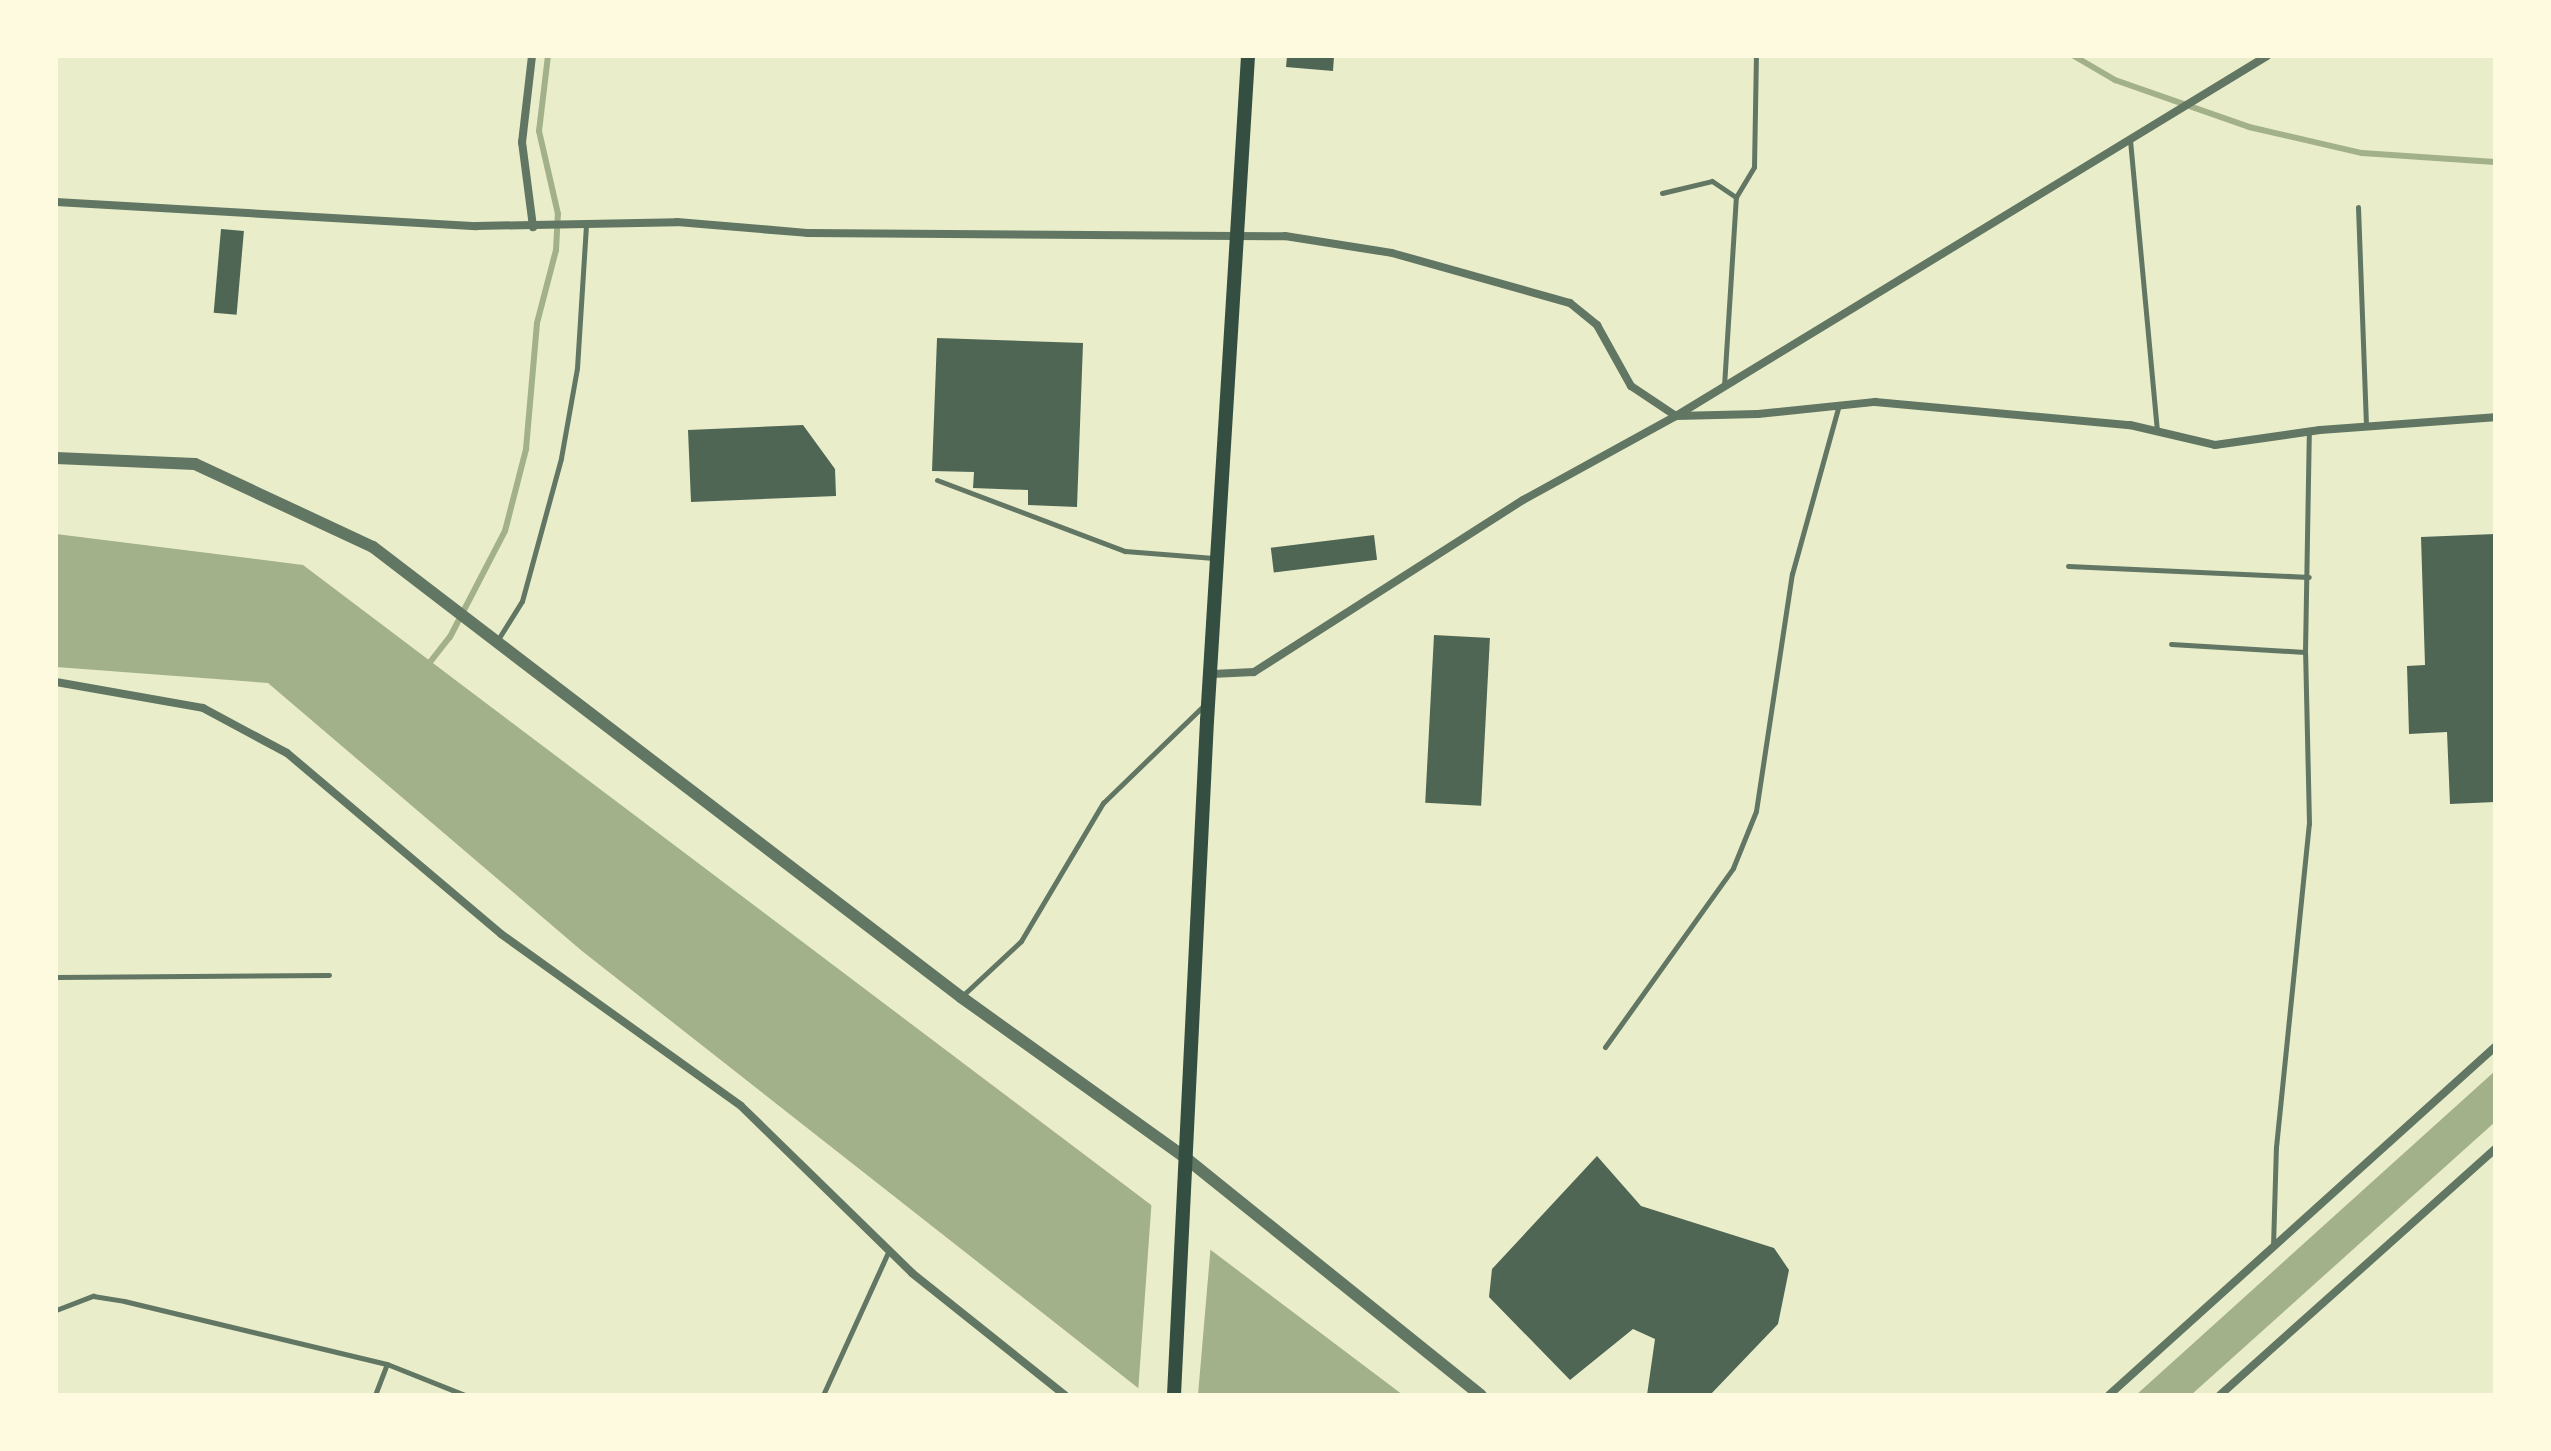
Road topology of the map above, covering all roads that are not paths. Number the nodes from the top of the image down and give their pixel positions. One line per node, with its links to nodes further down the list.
1 (532, 56): 11 (street)
2 (1248, 56): 12 (main road)
3 (1756, 56): 7 (lane)
4 (2267, 56): 5 (street)
5 (2130, 139): 13 (street); 18 (lane)
6 (1662, 193): 7 (lane)
7 (1736, 197): 13 (lane)
8 (56, 202): 11 (street)
9 (2358, 207): 17 (lane)
10 (586, 226): 11 (street); 12 (street); 25 (lane)
11 (533, 227)
12 (1237, 235): 15 (street); 22 (main road)
13 (1724, 387): 15 (street)
14 (1838, 408): 15 (street); 18 (street); 34 (lane)
15 (1676, 416): 28 (street)
16 (2495, 417): 17 (street)
17 (2366, 427): 19 (street)
18 (2157, 432): 19 (street)
19 (2309, 432): 24 (lane)
20 (56, 458): 25 (street)
21 (937, 480): 22 (lane)
22 (1219, 559): 28 (main road)
23 (2068, 566): 24 (lane)
24 (2309, 577): 27 (lane)
25 (496, 642): 33 (street)
26 (2171, 644): 27 (lane)
27 (2305, 652): 38 (lane)
28 (1212, 674): 30 (main road)
29 (56, 682): 39 (street)
30 (1209, 700): 33 (lane); 37 (main road)
31 (329, 975): 32 (lane)
32 (56, 977)
33 (961, 997): 37 (street)
34 (1605, 1047)
35 (2495, 1047): 38 (street)
36 (2495, 1149): 49 (street)
37 (1187, 1159): 46 (main road); 47 (street)
38 (2273, 1247): 48 (street)
39 (889, 1249): 44 (lane); 45 (street)
40 (56, 1310): 41 (lane)
41 (387, 1364): 42 (lane); 43 (lane)
42 (375, 1395)
43 (465, 1395)
44 (823, 1395)
45 (1065, 1395)
46 (1174, 1395)
47 (1481, 1395)
48 (2109, 1395)
49 (2220, 1395)

